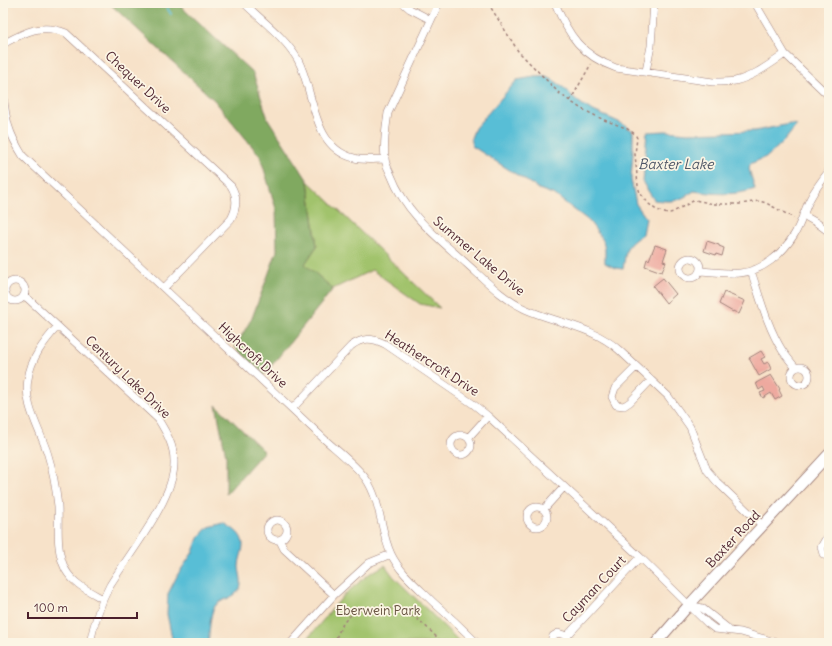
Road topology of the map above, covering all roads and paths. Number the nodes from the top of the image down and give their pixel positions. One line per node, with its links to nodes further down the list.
1 (244, 3): 16 (street)
2 (403, 3): 8 (street)
3 (439, 3): 8 (street, Summer Lake Drive)
4 (488, 3): 15 (path)
5 (555, 3): 12 (street)
6 (654, 3): 12 (street)
7 (755, 3): 10 (street)
8 (431, 20): 16 (street, Summer Lake Drive)
9 (3, 44): 23 (street, Chequer Drive)
10 (785, 54): 12 (street); 14 (street)
11 (591, 64): 15 (path)
12 (646, 71)
13 (3, 93): 23 (street, Highcroft Drive)
14 (829, 96)
15 (570, 102): 19 (path)
16 (385, 160): 26 (street, Summer Lake Drive)
17 (829, 171): 18 (street)
18 (803, 215): 20 (street); 22 (street)
19 (794, 218)
20 (829, 232)
21 (700, 271): 22 (street)
22 (751, 271): 27 (street)
23 (164, 288): 29 (street, Highcroft Drive)
24 (24, 295): 25 (street, Century Lake Drive)
25 (57, 327): 42 (street); 42 (street, Century Lake Drive)
26 (636, 367): 28 (street, Summer Lake Drive); 28 (street)
27 (795, 368)
28 (651, 380): 35 (street, Summer Lake Drive)
29 (292, 409): 30 (street, Heathercroft Drive); 38 (street, Highcroft Drive)
30 (488, 416): 31 (street); 33 (street, Heathercroft Drive)
31 (468, 438)
32 (829, 454): 35 (main road, Baxter Road)
33 (564, 487): 34 (street); 39 (street, Heathercroft Drive)
34 (544, 509)
35 (763, 526): 43 (main road, Baxter Road)
36 (829, 538): 40 (street)
37 (280, 540): 41 (street)
38 (391, 554): 41 (street); 50 (street, Highcroft Drive)
39 (640, 557): 43 (street, Heathercroft Drive); 44 (street, Cayman Court)
40 (829, 558)
41 (334, 595): 47 (street)
42 (103, 599): 46 (street, Century Lake Drive)
43 (689, 605): 45 (street, Heathercroft Drive); 52 (main road, Baxter Road)
44 (568, 640): 51 (street, Cayman Court)
45 (764, 641): 53 (street, Heathercroft Drive)
46 (90, 643)
47 (291, 643)
48 (334, 643): 49 (path)
49 (443, 643)
50 (477, 643)
51 (550, 643)
52 (656, 643)
53 (778, 643)

